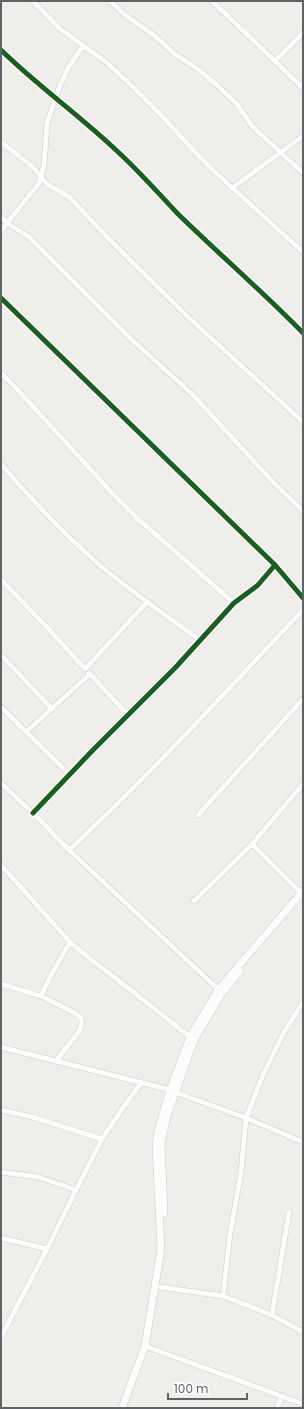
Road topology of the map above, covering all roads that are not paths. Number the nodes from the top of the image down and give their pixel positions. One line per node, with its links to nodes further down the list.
1 (33, 1): 5 (street)
2 (110, 1): 12 (street)
3 (212, 1): 7 (street)
4 (303, 32): 7 (street)
5 (83, 46): 9 (street); 15 (street)
6 (1, 50): 9 (street)
7 (275, 61): 8 (street)
8 (303, 88)
9 (56, 97): 14 (street); 21 (street)
10 (303, 136): 12 (street)
11 (1, 142): 14 (street)
12 (282, 152): 13 (street); 15 (street)
13 (303, 173)
14 (42, 178): 17 (street); 23 (street)
15 (232, 188): 19 (street)
16 (1, 216): 17 (street)
17 (7, 223): 18 (street); 25 (street)
18 (1, 231)
19 (303, 252)
20 (1, 298): 26 (street)
21 (303, 333)
22 (1, 373): 30 (street)
23 (303, 422)
24 (1, 464): 29 (street)
25 (303, 511)
26 (275, 565): 28 (street); 30 (street)
27 (1, 580): 34 (street)
28 (303, 598)
29 (147, 602): 32 (street); 34 (street)
30 (234, 603): 32 (street)
31 (303, 610): 47 (street)
32 (200, 640): 39 (street)
33 (1, 655): 38 (street)
34 (85, 669): 35 (street)
35 (90, 674): 38 (street); 39 (street)
36 (303, 699): 45 (street)
37 (1, 707): 40 (street)
38 (52, 709): 40 (street)
39 (128, 714): 41 (street)
40 (27, 731): 41 (street)
41 (70, 774): 44 (street)
42 (1, 783): 44 (street)
43 (303, 784): 46 (street)
44 (33, 813): 47 (street)
45 (198, 815)
46 (252, 844): 49 (street); 50 (street)
47 (69, 850): 53 (street)
48 (1, 865): 51 (street)
49 (302, 894): 53 (main road)
50 (194, 901)
51 (70, 942): 54 (street); 56 (street)
52 (1, 984): 54 (street)
53 (220, 991): 56 (main road); 60 (main road)
54 (41, 996): 58 (street)
55 (303, 1002): 62 (street)
56 (190, 1038): 60 (main road)
57 (1, 1047): 58 (street)
58 (56, 1061): 59 (street)
59 (141, 1083): 60 (street); 63 (street)
60 (173, 1091): 62 (street); 70 (main road); 75 (main road)
61 (1, 1110): 63 (street)
62 (246, 1118): 64 (street); 71 (street)
63 (102, 1139): 66 (street)
64 (303, 1142)
65 (1, 1172): 66 (street)
66 (76, 1190): 69 (street)
67 (289, 1212): 72 (street)
68 (1, 1238): 69 (street)
69 (48, 1249): 74 (street)
70 (160, 1287): 71 (street); 75 (main road)
71 (223, 1296): 72 (street)
72 (272, 1315): 73 (street)
73 (303, 1332)
74 (1, 1337)
75 (148, 1346): 76 (street); 78 (main road); 79 (main road)
76 (282, 1396): 77 (street); 80 (street)
77 (303, 1404)
78 (122, 1408)
79 (128, 1408)
80 (277, 1408)

